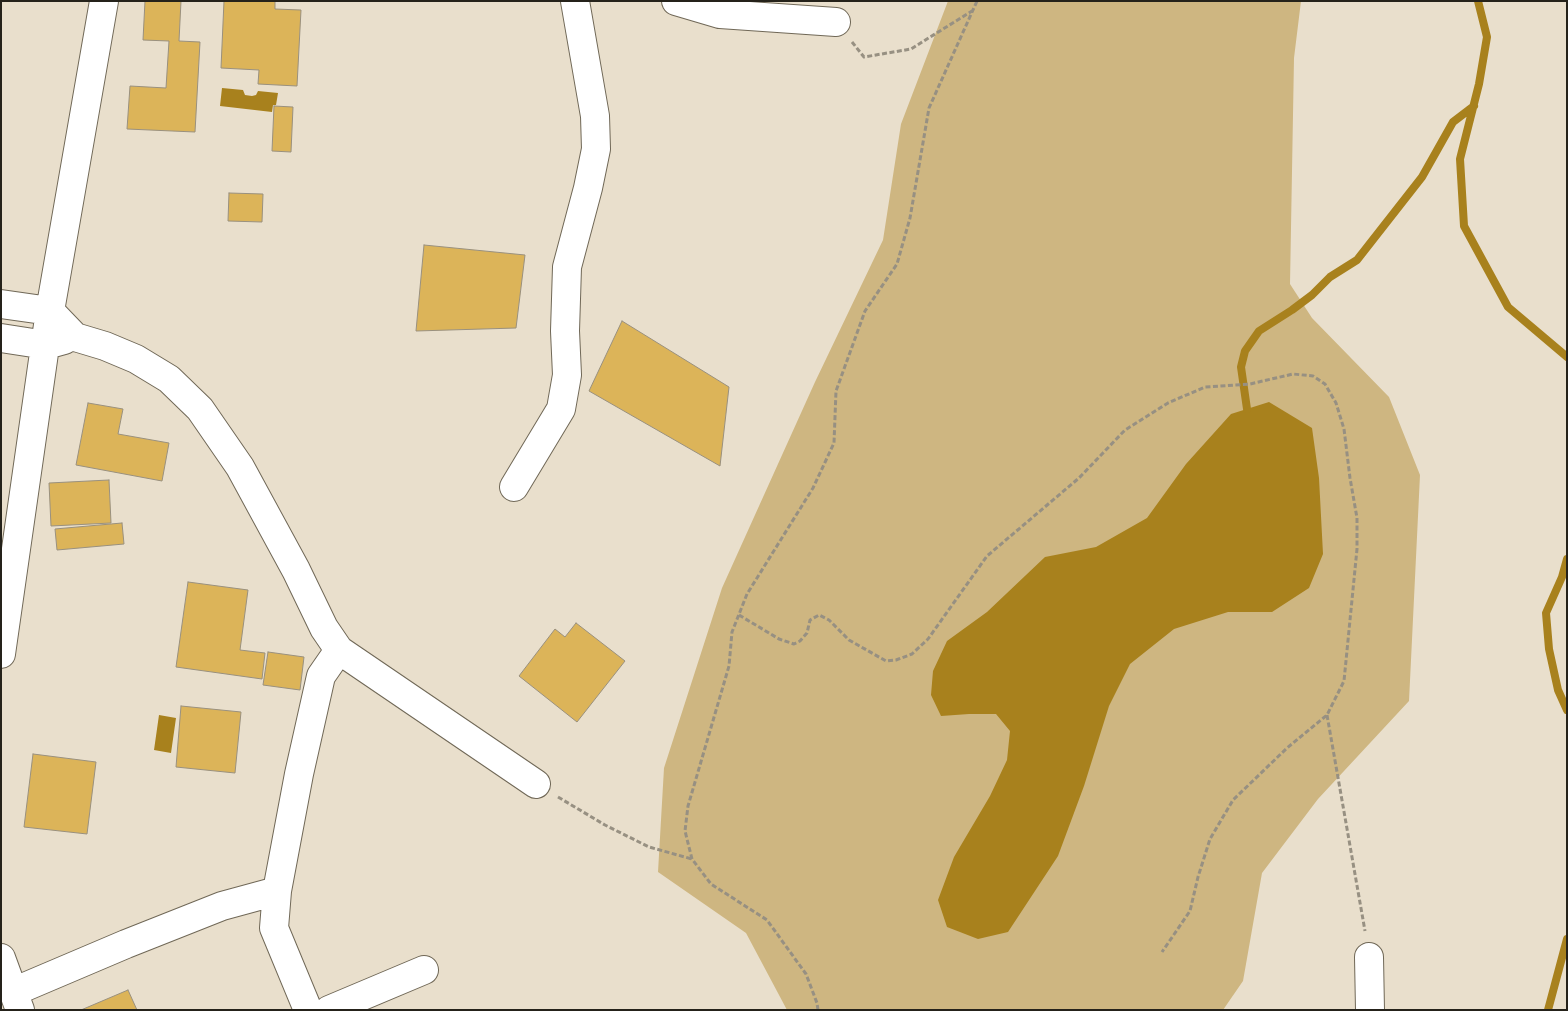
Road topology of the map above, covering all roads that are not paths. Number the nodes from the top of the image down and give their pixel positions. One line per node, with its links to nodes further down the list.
1 (104, 1): 6 (street)
2 (575, 1): 10 (street)
3 (676, 1): 4 (street)
4 (836, 22)
5 (1, 304): 6 (street)
6 (50, 312): 7 (street); 9 (street)
7 (75, 337): 9 (street); 11 (street)
8 (1, 338): 9 (street)
9 (46, 345): 12 (street)
10 (514, 487)
11 (339, 650): 13 (street); 14 (street)
12 (1, 654)
13 (536, 784)
14 (277, 891): 18 (street); 19 (street)
15 (1370, 957): 21 (street)
16 (1, 958): 18 (street)
17 (424, 970): 20 (street)
18 (17, 1001)
19 (308, 1010)
20 (329, 1010)
21 (1370, 1010)

